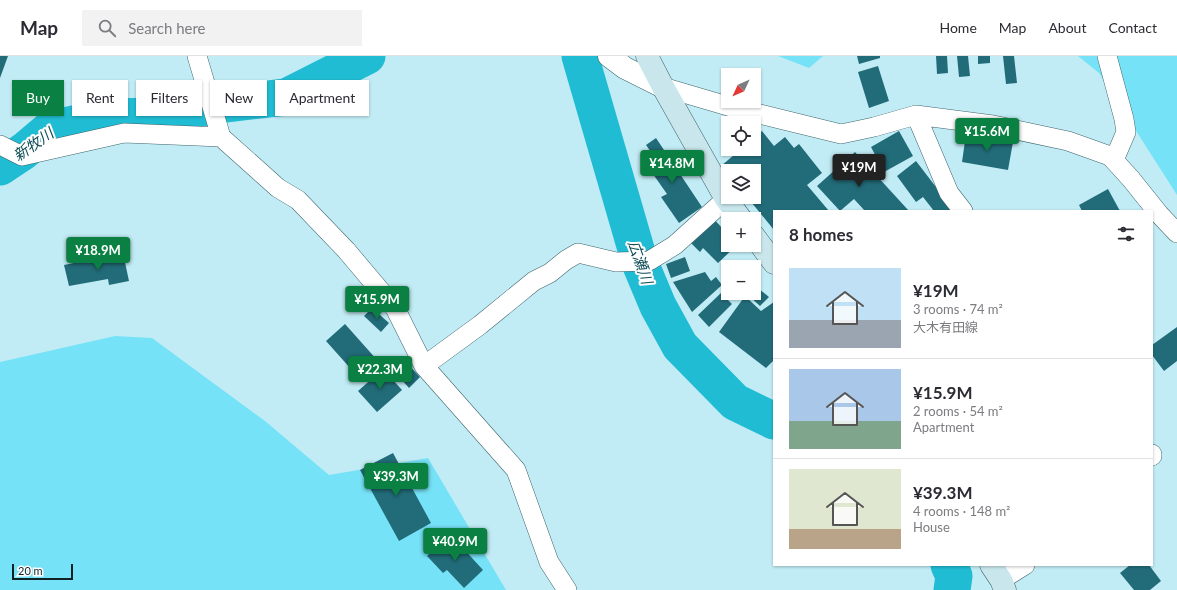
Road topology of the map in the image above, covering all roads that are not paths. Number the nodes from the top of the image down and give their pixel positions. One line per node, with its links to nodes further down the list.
1 (197, 56): 7 (street)
2 (609, 56): 5 (street)
3 (646, 56): 5 (main road)
4 (1107, 56): 9 (street)
5 (663, 87): 6 (street); 10 (main road)
6 (916, 115): 9 (street); 12 (street)
7 (221, 137): 8 (street); 16 (street)
8 (3, 150)
9 (1114, 160): 13 (street)
10 (721, 190)
11 (721, 204): 16 (street)
12 (962, 210)
13 (1177, 233)
14 (761, 245): 15 (main road)
15 (773, 262)
16 (424, 366): 19 (street)
17 (1023, 566): 18 (street)
18 (999, 578)
19 (567, 590)

